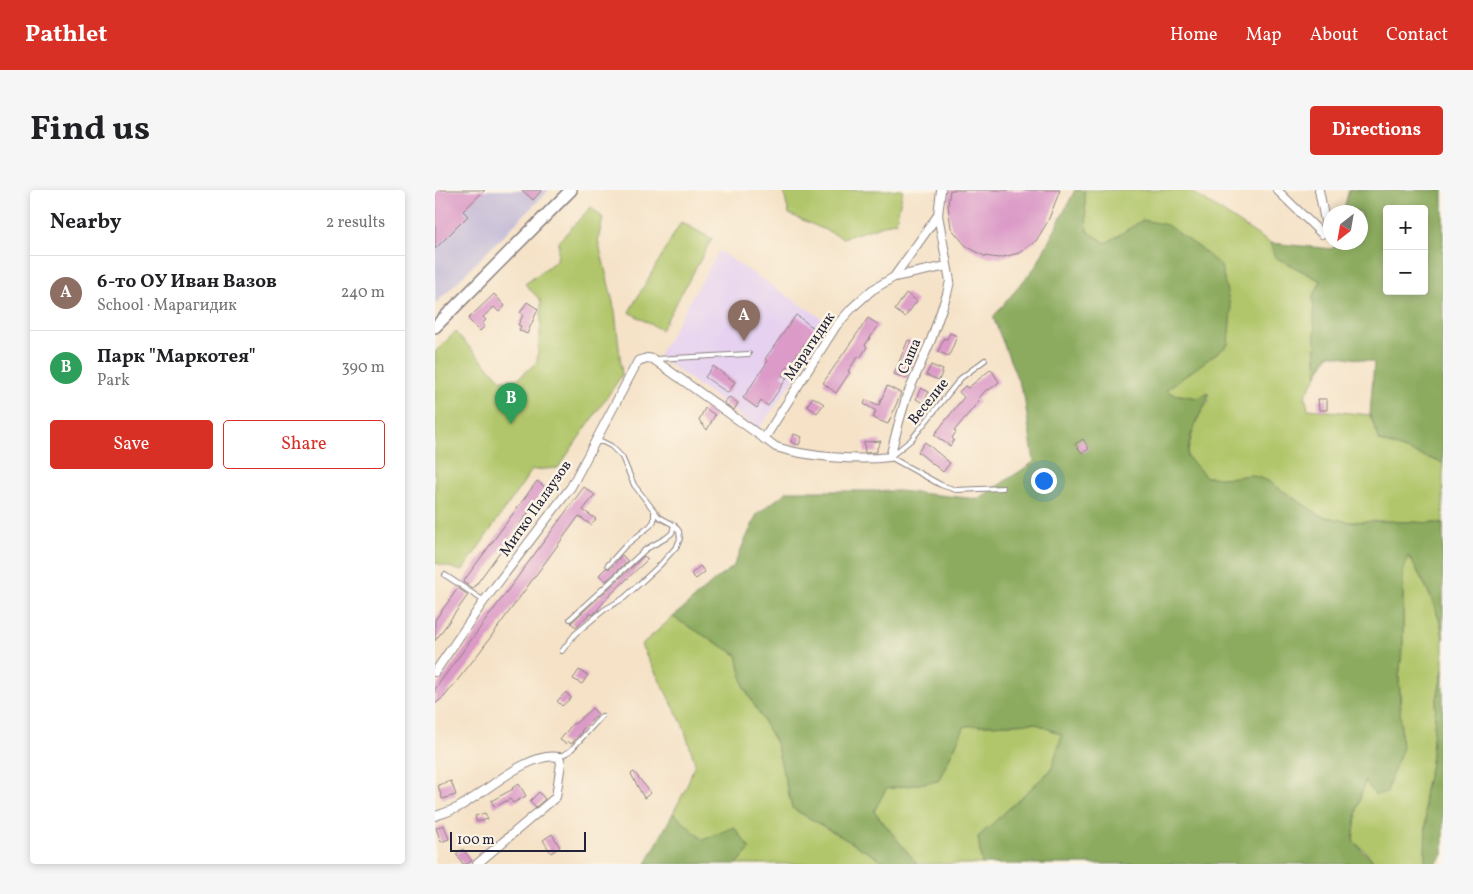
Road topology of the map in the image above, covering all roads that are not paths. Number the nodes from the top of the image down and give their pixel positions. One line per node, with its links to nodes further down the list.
1 (571, 190): 8 (street)
2 (941, 190): 5 (street)
3 (1277, 190): 4 (street)
4 (1319, 190)
5 (938, 215): 6 (street, Саша); 7 (street)
6 (947, 266): 7 (street, Марагидик); 14 (street, Саша)
7 (894, 277): 12 (street, Марагидик)
8 (435, 327)
9 (749, 354): 10 (lane)
10 (650, 359): 12 (street); 13 (street, Митко Палаузов)
11 (985, 360): 14 (lane, Веселие)
12 (764, 438): 14 (street)
13 (595, 442): 16 (lane); 20 (street, Митко Палаузов)
14 (890, 457): 15 (lane)
15 (1003, 488)
16 (654, 512): 17 (lane); 18 (lane)
17 (674, 525): 21 (lane); 22 (lane)
18 (607, 565)
19 (445, 575): 20 (lane)
20 (485, 601): 23 (street, Митко Палаузов)
21 (570, 619)
22 (562, 651)
23 (435, 672)
24 (602, 716): 25 (lane)
25 (559, 757): 26 (street); 27 (street)
26 (435, 816)
27 (477, 864)

